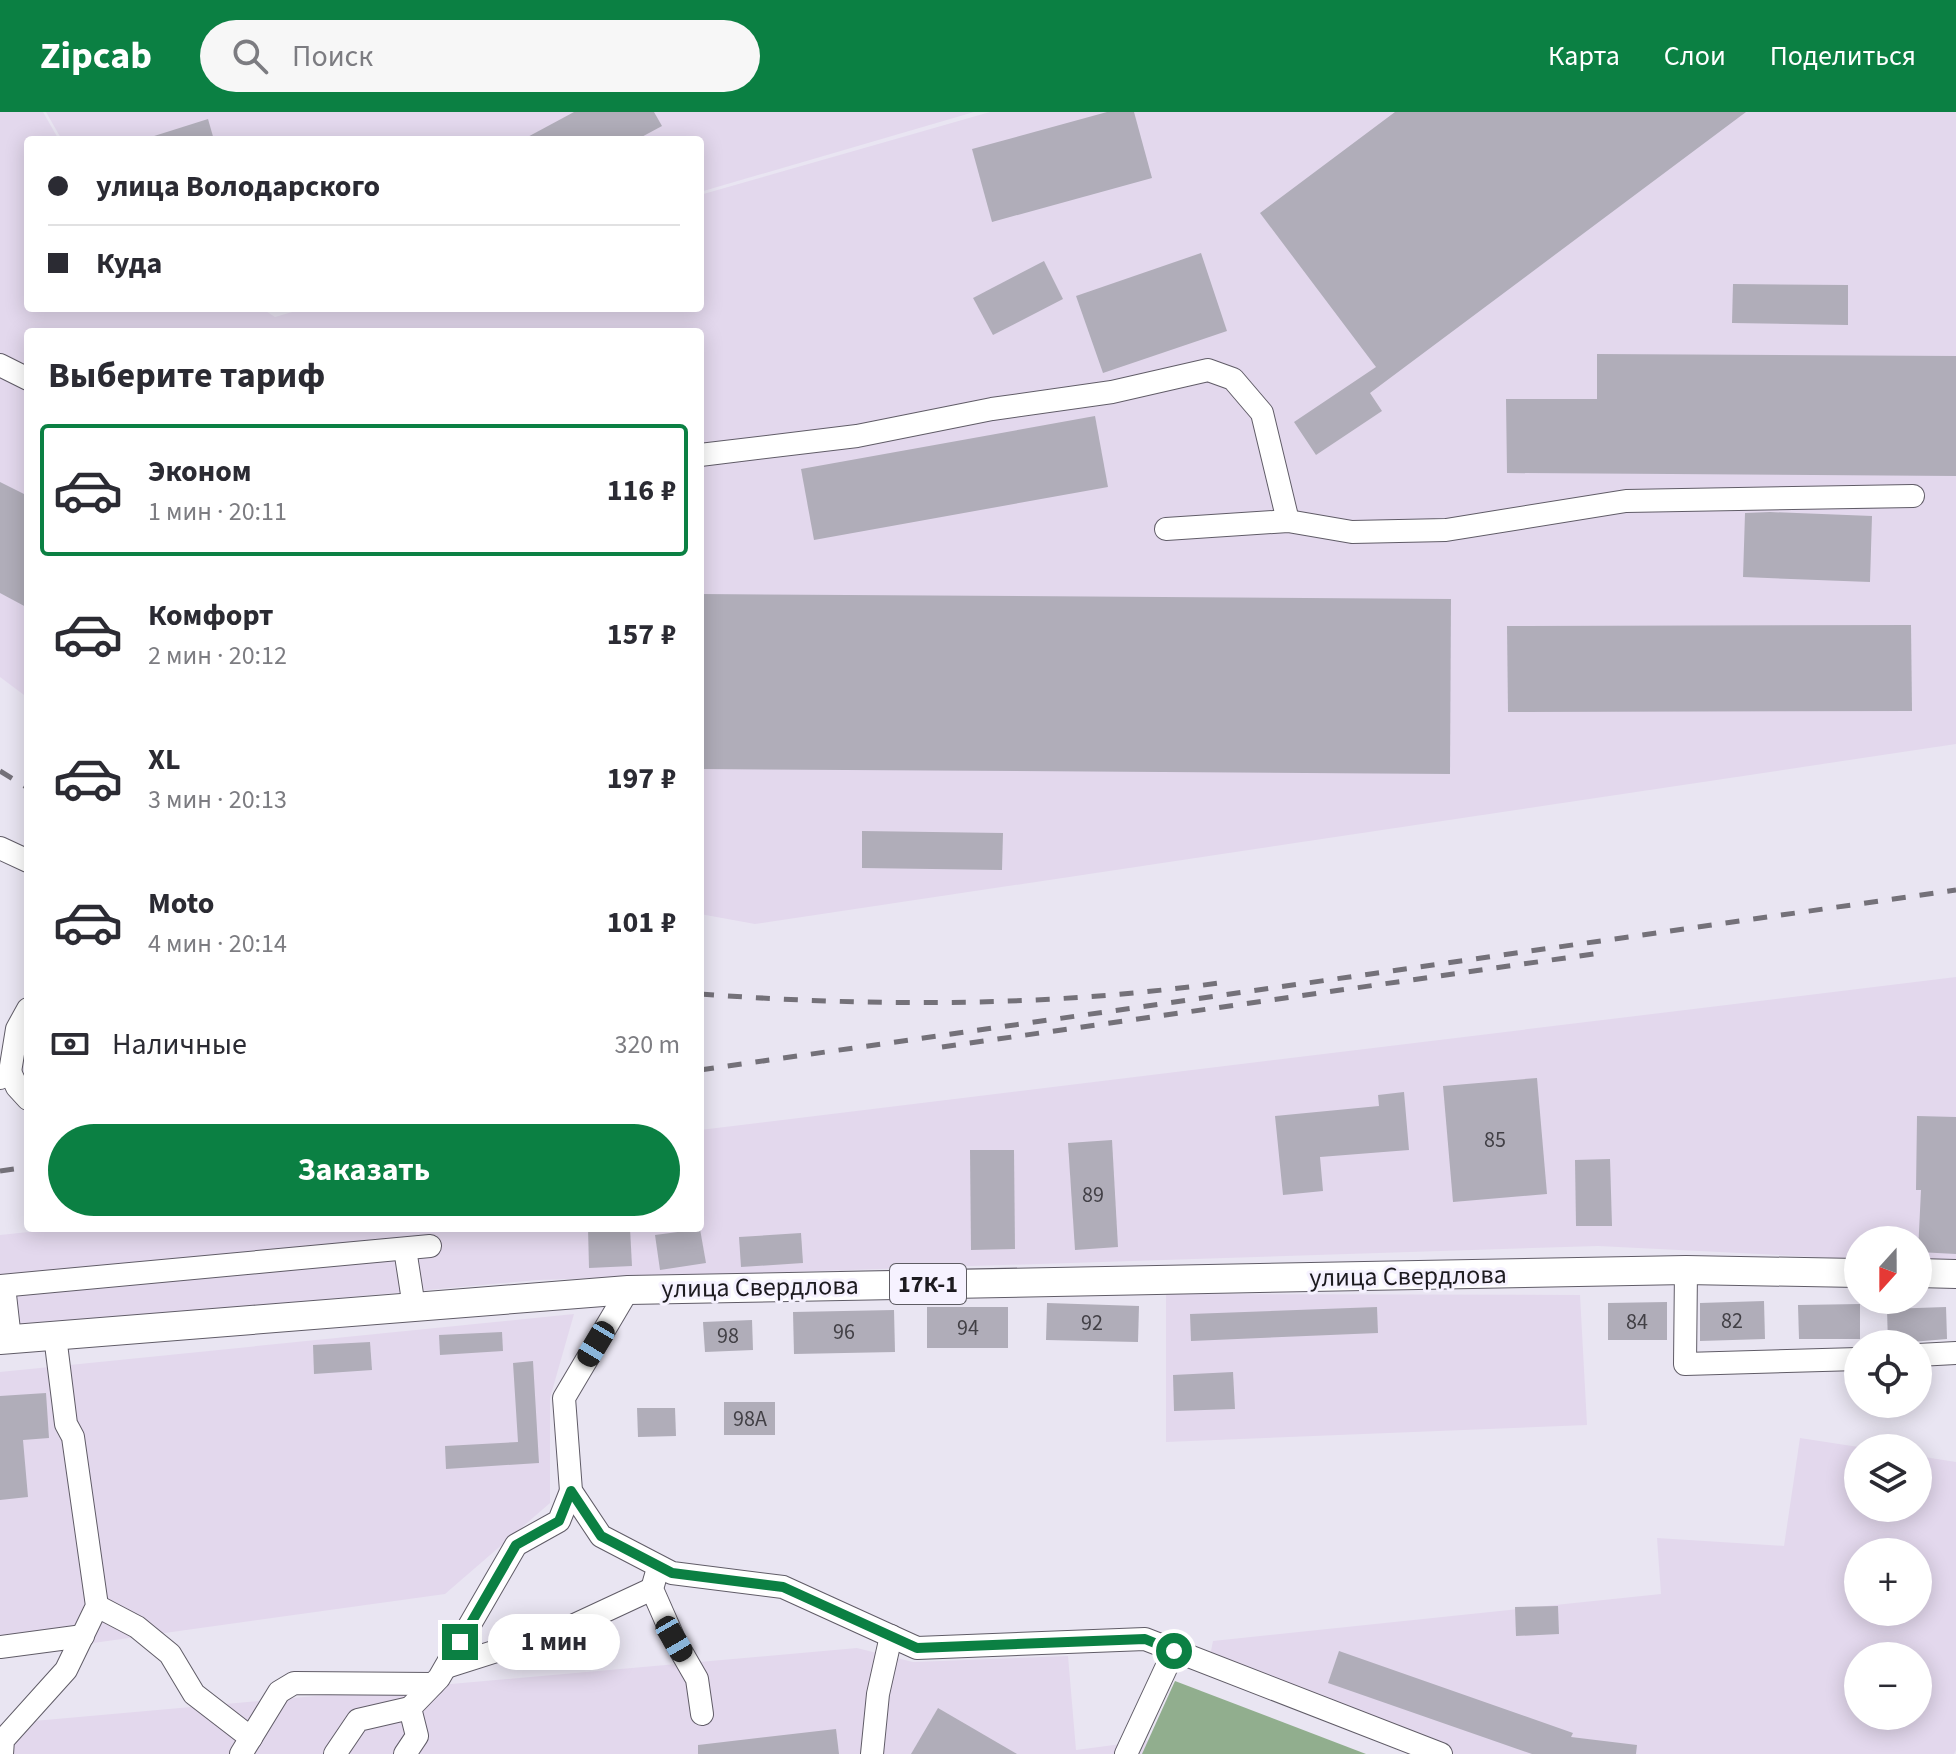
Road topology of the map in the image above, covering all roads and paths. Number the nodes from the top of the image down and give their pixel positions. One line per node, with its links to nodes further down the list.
1 (0, 365): 2 (street)
2 (24, 377)
3 (704, 455): 5 (street)
4 (1913, 496): 5 (street)
5 (1288, 521): 6 (street)
6 (1166, 529)
7 (0, 848): 8 (street)
8 (24, 859)
9 (24, 1016): 10 (street)
10 (5, 1075): 11 (street)
11 (24, 1095)
12 (430, 1246): 13 (street)
13 (405, 1249): 18 (street); 20 (street)
14 (1686, 1270): 15 (main road, улица Свердлова / 17К-1); 19 (main road, улица Свердлова / 17К-1); 25 (street)
15 (1844, 1273)
16 (1932, 1273): 17 (main road)
17 (1956, 1274)
18 (2, 1286): 22 (street)
19 (628, 1290): 20 (main road, улица Свердлова / 17К-1); 26 (street)
20 (414, 1307): 21 (main road, улица Свердлова / 17К-1)
21 (55, 1336): 22 (main road, улица Свердлова / 17К-1); 29 (street)
22 (5, 1340)
23 (1956, 1353): 24 (street)
24 (1932, 1354)
25 (1844, 1359)
26 (571, 1491): 27 (street); 34 (street)
27 (659, 1566): 28 (street); 31 (street)
28 (652, 1589): 34 (street); 36 (street)
29 (97, 1606): 30 (street); 38 (street)
30 (83, 1636): 32 (street); 37 (street)
31 (891, 1636): 33 (street); 41 (street)
32 (0, 1647)
33 (1174, 1651): 42 (street); 43 (street)
34 (440, 1675): 35 (street); 38 (street)
35 (410, 1708): 39 (street); 40 (street)
36 (702, 1714)
37 (2, 1745)
38 (246, 1746)
39 (335, 1754)
40 (405, 1754)
41 (872, 1754)
42 (1126, 1754)
43 (1441, 1754)

